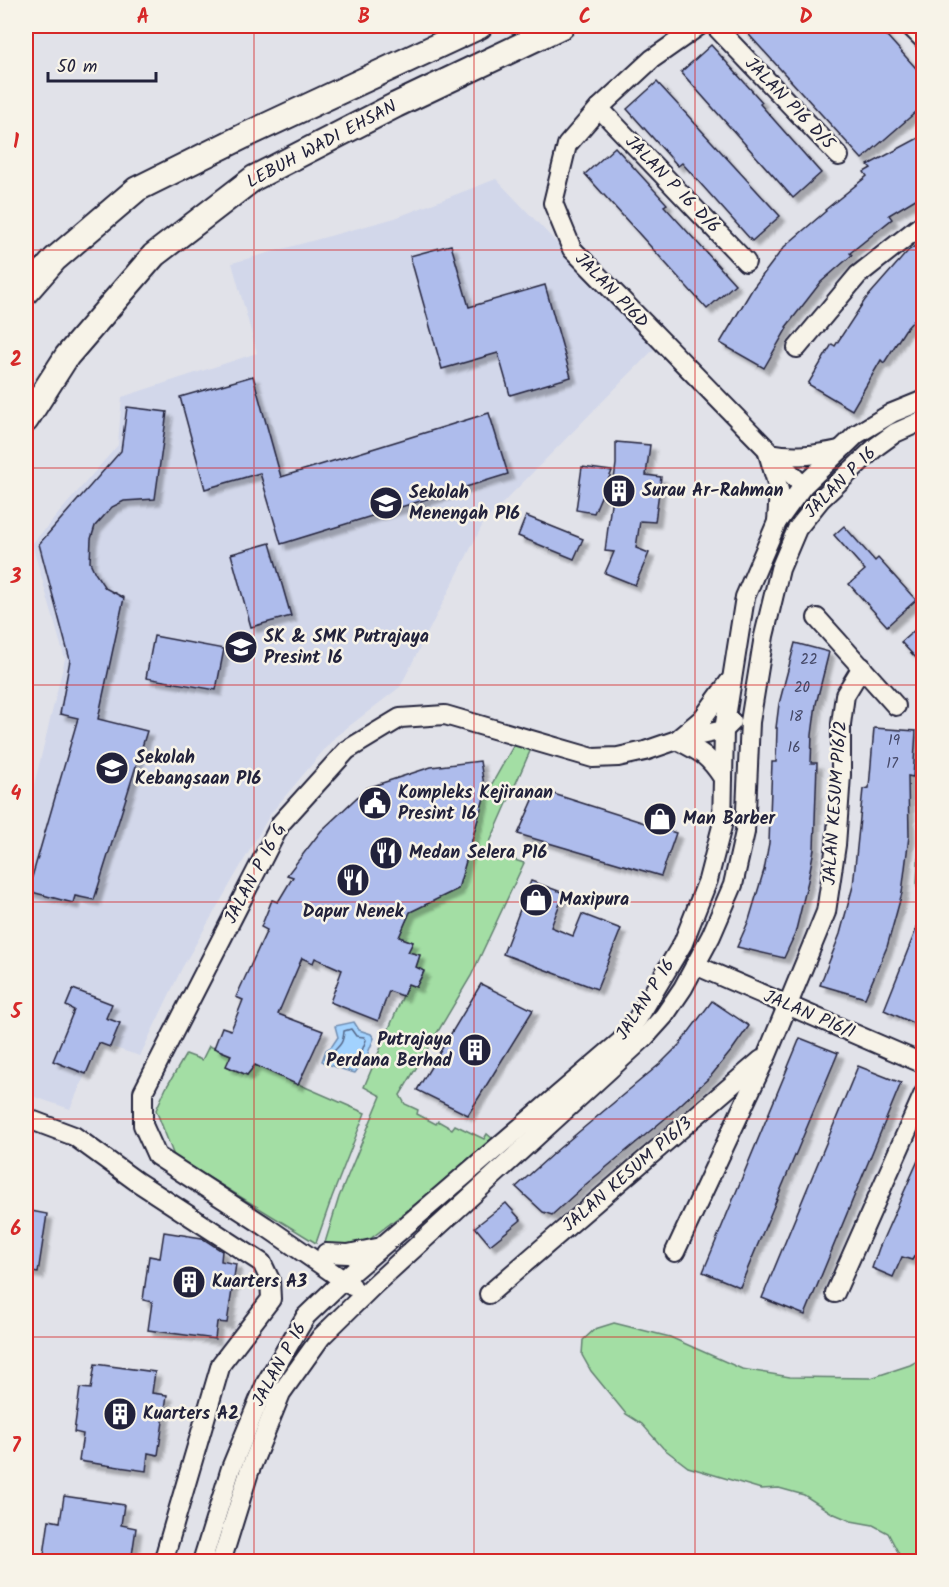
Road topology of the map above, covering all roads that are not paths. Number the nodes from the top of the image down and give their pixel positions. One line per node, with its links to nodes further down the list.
1 (480, 26): 11 (main road, LEBUH WADI EHSAN)
2 (561, 26): 14 (main road, LEBUH WADI EHSAN)
3 (699, 26): 7 (street, JALAN P16D)
4 (715, 26): 8 (street, JALAN P16 D/5)
5 (910, 26): 6 (street)
6 (924, 40)
7 (599, 108): 10 (street, JALAN P 16 D/6); 17 (street, JALAN P16D)
8 (839, 156)
9 (924, 223): 12 (street)
10 (746, 262)
11 (26, 292)
12 (798, 348)
13 (924, 400): 16 (street, JALAN P 16)
14 (26, 420)
15 (924, 420): 18 (street, JALAN P 16)
16 (841, 450): 17 (street); 19 (street, JALAN P 16)
17 (768, 451): 19 (street, JALAN P16D); 20 (street)
18 (847, 474): 19 (street); 21 (street, JALAN P 16)
19 (803, 486): 20 (street, JALAN P 16); 21 (street)
20 (777, 522): 25 (street, JALAN P 16)
21 (797, 529): 23 (street, JALAN P 16)
22 (817, 618): 24 (street)
23 (764, 636): 27 (street); 30 (street, JALAN P 16)
24 (862, 667): 26 (street); 32 (street, JALAN KESUM P16/2)
25 (732, 678): 27 (street, JALAN P 16); 28 (street)
26 (896, 706)
27 (724, 730): 28 (street, JALAN P 16 G); 29 (street, JALAN P 16); 30 (street)
28 (676, 740): 29 (street); 37 (street, JALAN P 16 G)
29 (723, 778): 39 (street, JALAN P 16)
30 (745, 832): 31 (street, JALAN P 16)
31 (695, 965): 32 (street, JALAN P16/1); 43 (street, JALAN P 16)
32 (788, 1007): 33 (street, JALAN KESUM P16/3); 34 (street, JALAN P16/1)
33 (767, 1055): 40 (street, JALAN KESUM P16/3); 45 (street, JALAN KESUM P16/3)
34 (924, 1064)
35 (924, 1092): 44 (street)
36 (26, 1118): 38 (street)
37 (210, 1189): 38 (street); 41 (street, JALAN P 16 G)
38 (189, 1215): 47 (street)
39 (381, 1247): 41 (street); 42 (street, JALAN P 16)
40 (675, 1252)
41 (319, 1256): 42 (street, JALAN P 16 G); 46 (street)
42 (348, 1276): 43 (street, JALAN P 16 G); 46 (street, JALAN P 16)
43 (368, 1290): 49 (street, JALAN P 16)
44 (835, 1293)
45 (489, 1294)
46 (312, 1310): 48 (street, JALAN P 16)
47 (163, 1562)
48 (202, 1562)
49 (221, 1562)

